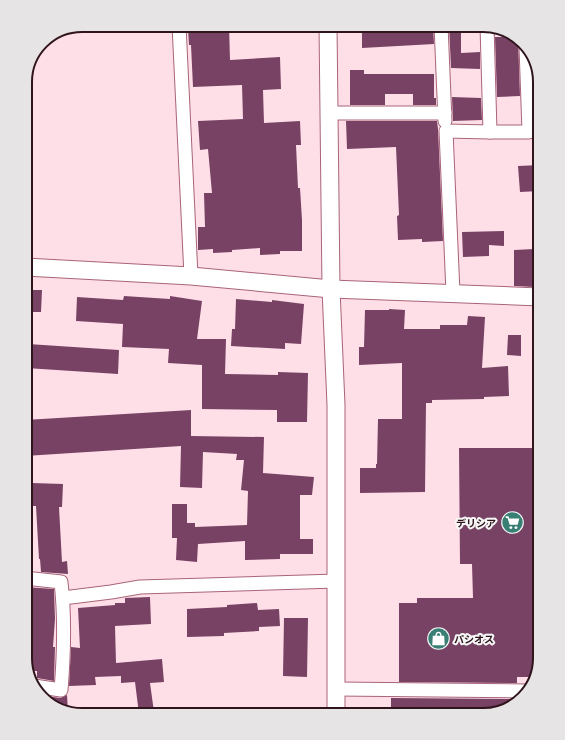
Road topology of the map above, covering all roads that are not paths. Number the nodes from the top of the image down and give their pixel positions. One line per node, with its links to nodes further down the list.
1 (179, 32): 11 (street)
2 (328, 32): 6 (street)
3 (440, 32): 7 (street)
4 (487, 32): 9 (street)
5 (526, 57): 9 (street)
6 (329, 113): 7 (street); 12 (street)
7 (445, 113): 8 (street)
8 (446, 131): 9 (street); 13 (street)
9 (490, 132)
10 (32, 266): 11 (street)
11 (191, 276): 12 (street)
12 (331, 289): 13 (street); 16 (street)
13 (453, 293): 14 (street)
14 (533, 297)
15 (32, 579): 17 (street)
16 (337, 581): 17 (street); 19 (street)
17 (62, 598): 18 (street)
18 (41, 687)
19 (337, 689): 20 (street); 21 (street)
20 (519, 692)
21 (336, 708)

